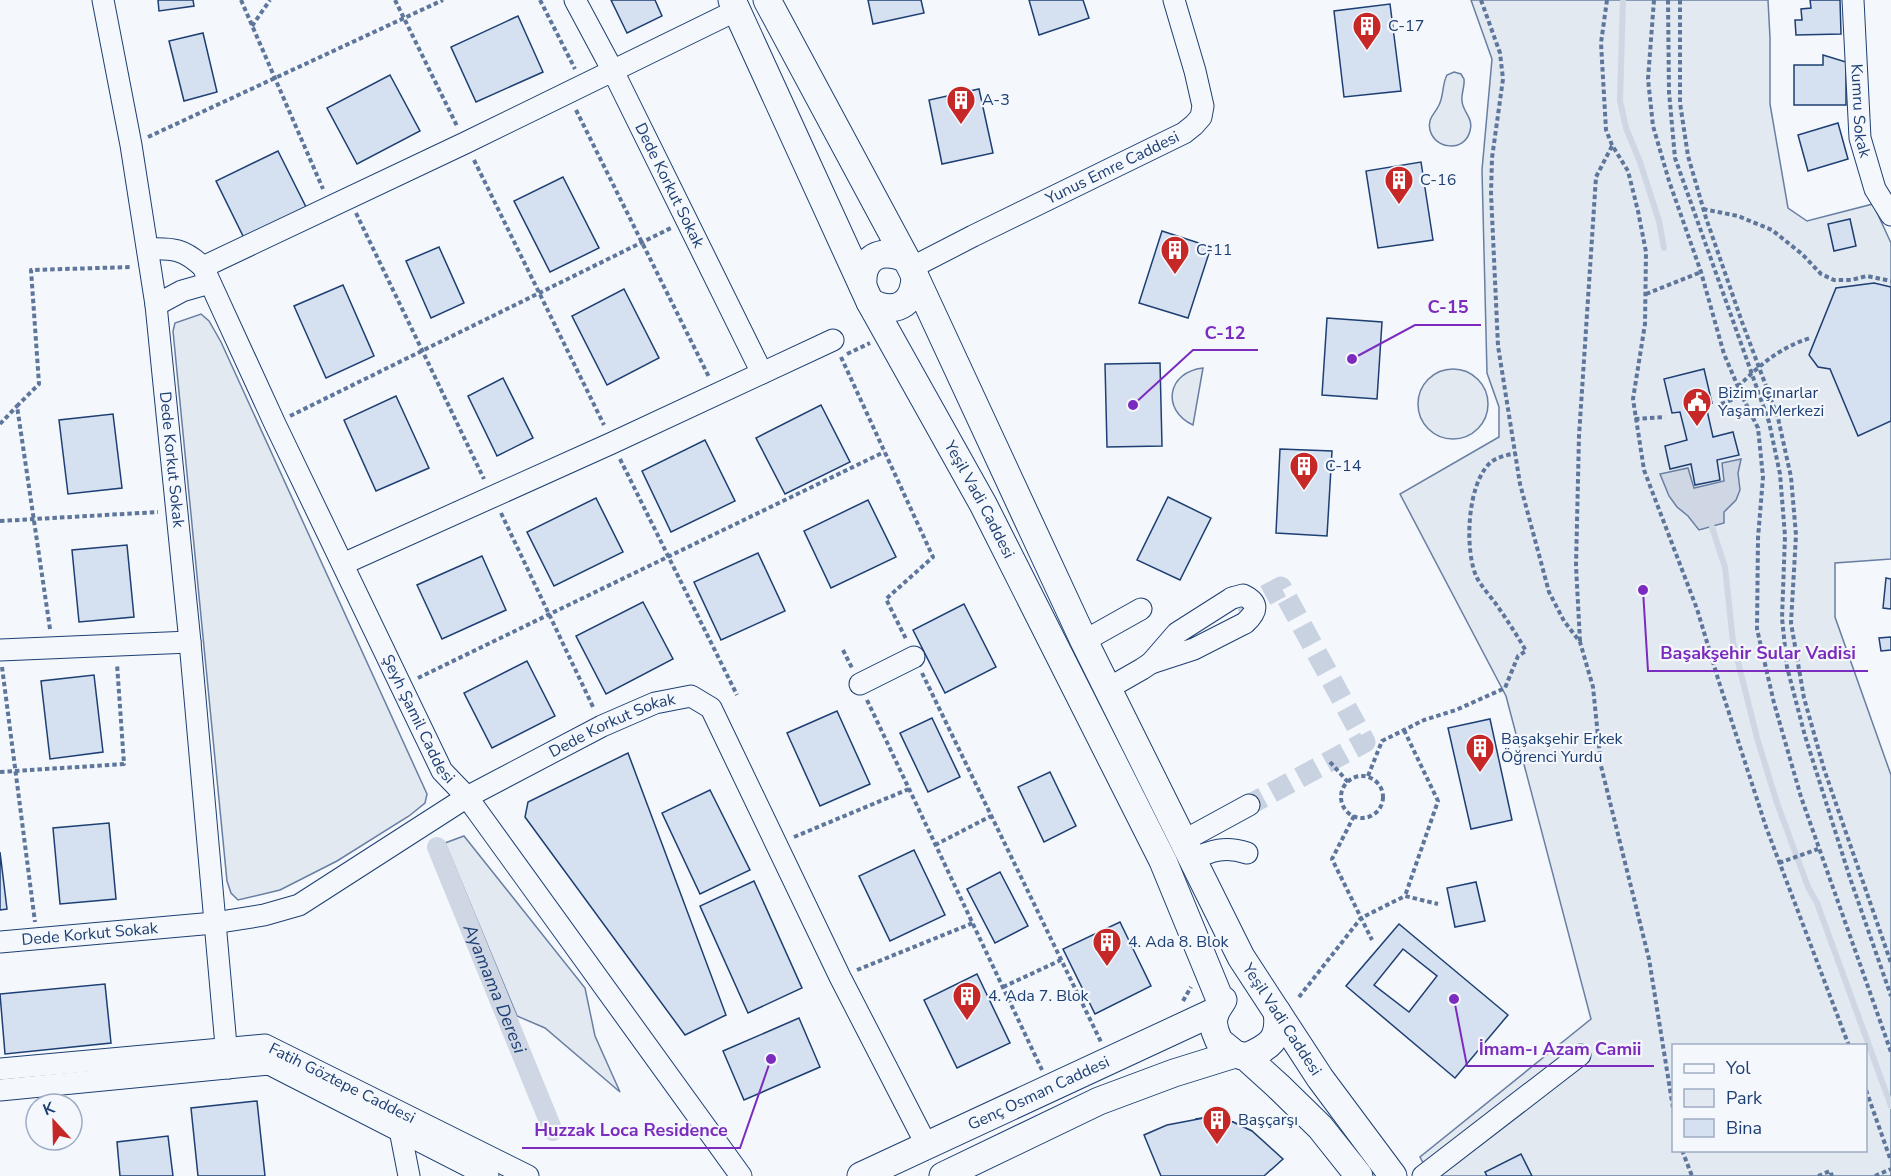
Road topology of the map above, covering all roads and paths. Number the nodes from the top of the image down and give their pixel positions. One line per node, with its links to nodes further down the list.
1 (103, 0): 23 (street, Dede Korkut Sokak)
2 (241, 0): 18 (path)
3 (270, 0): 18 (path)
4 (395, 0): 17 (path)
5 (443, 0): 17 (path)
6 (540, 0): 21 (path)
7 (575, 0): 19 (street, Dede Korkut Sokak)
8 (767, 0): 31 (main road, Yeşil Vadi Caddesi)
9 (1174, 0): 31 (street, Yunus Emre Caddesi)
10 (1481, 0): 57 (path)
11 (1607, 0): 24 (path)
12 (1654, 0): 32 (path)
13 (1668, 0): 45 (path)
14 (1680, 0): 26 (path)
15 (1853, 0): 27 (street, Kumru Sokak)
16 (734, 5): 19 (street); 36 (main road, Yeşil Vadi Caddesi)
17 (404, 18): 20 (path); 22 (path)
18 (252, 26): 20 (path)
19 (613, 71): 21 (street); 28 (street, Dede Korkut Sokak)
20 (274, 78): 23 (path); 25 (path)
21 (575, 89): 22 (street); 29 (path)
22 (465, 143): 25 (street); 35 (path)
23 (131, 145): 30 (street, Dede Korkut Sokak)
24 (1612, 145): 37 (path); 69 (path)
25 (340, 203): 33 (street); 42 (path)
26 (1703, 209): 34 (path); 43 (path)
27 (1891, 215)
28 (688, 220): 29 (path); 44 (street, Dede Korkut Sokak)
29 (641, 242): 35 (path); 47 (path)
30 (150, 258): 33 (street); 38 (street, Dede Korkut Sokak); 50 (path)
31 (910, 267): 36 (main road); 36 (main road); 66 (main road, Yeşil Vadi Caddesi)
32 (1701, 272): 37 (path); 46 (path)
33 (207, 275): 38 (street); 54 (street, Şeyh Şamil Caddesi)
34 (1891, 281)
35 (538, 293): 42 (path); 55 (path)
36 (866, 294): 113 (main road, Yeşil Vadi Caddesi)
37 (1646, 294): 52 (path)
38 (156, 305): 59 (street, Dede Korkut Sokak)
39 (1810, 338): 43 (path)
40 (878, 339): 41 (path)
41 (837, 349): 44 (street); 56 (path)
42 (422, 351): 54 (path); 58 (path)
43 (1760, 366): 45 (path); 107 (path)
44 (762, 373): 47 (street)
45 (1751, 373): 46 (path); 111 (path)
46 (1738, 387): 48 (path)
47 (717, 394): 55 (street)
48 (1742, 396): 49 (path); 94 (path)
49 (1721, 404)
50 (17, 406): 53 (path); 60 (path)
51 (1665, 417): 52 (path)
52 (1635, 419): 97 (path)
53 (0, 424)
54 (275, 424): 63 (street, Şeyh Şamil Caddesi)
55 (612, 443): 58 (street); 62 (path)
56 (884, 452): 62 (path); 74 (path)
57 (1516, 453): 69 (path); 81 (path)
58 (493, 497): 63 (street); 65 (path)
59 (177, 511): 60 (path); 67 (street, Dede Korkut Sokak)
60 (34, 519): 61 (path); 71 (path)
61 (0, 521)
62 (668, 556): 65 (path); 79 (path)
63 (343, 564): 77 (street, Şeyh Şamil Caddesi)
64 (1141, 609): 66 (street)
65 (549, 614): 77 (path); 80 (path)
66 (1084, 641): 78 (main road, Yeşil Vadi Caddesi)
67 (190, 642): 70 (street); 101 (street, Dede Korkut Sokak)
68 (1180, 642): 75 (street)
69 (1580, 642): 125 (path)
70 (116, 644): 71 (street); 83 (path)
71 (53, 648): 73 (street)
72 (843, 650): 76 (path)
73 (1, 656): 83 (path)
74 (915, 657): 76 (street); 90 (path)
75 (1151, 663): 75 (street, bridge); 78 (street)
76 (860, 684): 87 (path)
77 (401, 686): 88 (street, Şeyh Şamil Caddesi)
78 (1107, 689): 95 (main road, Yeşil Vadi Caddesi)
79 (737, 695)
80 (602, 726): 88 (street, Dede Korkut Sokak); 92 (street, Dede Korkut Sokak)
81 (1404, 730): 85 (path); 98 (path)
82 (1330, 762): 86 (path)
83 (16, 771): 84 (path); 103 (path)
84 (0, 772)
85 (1368, 776): 86 (path); 91 (path)
86 (1348, 782): 91 (path)
87 (909, 789): 92 (path); 93 (path)
88 (467, 797): 101 (street, Dede Korkut Sokak); 134 (street, Şeyh Şamil Caddesi)
89 (1250, 805): 95 (street)
90 (991, 816): 93 (path); 106 (path)
91 (1354, 816): 100 (path)
92 (777, 844): 108 (street, Dede Korkut Sokak)
93 (935, 844): 102 (path)
94 (1819, 849): 97 (path); 117 (path)
95 (1188, 851): 96 (street); 112 (main road, Yeşil Vadi Caddesi)
96 (1247, 853)
97 (1779, 862): 115 (path)
98 (1406, 896): 99 (path); 100 (path)
99 (1438, 904)
100 (1361, 918): 104 (path); 112 (path)
101 (214, 923): 103 (street, Dede Korkut Sokak); 120 (street)
102 (973, 923): 108 (path); 110 (path)
103 (38, 940): 105 (street, Dede Korkut Sokak)
104 (1372, 940)
105 (0, 942)
106 (1061, 960): 110 (path); 116 (path)
107 (1891, 963)
108 (840, 977): 127 (street, Dede Korkut Sokak)
109 (1191, 986): 114 (path)
110 (1003, 987): 122 (path)
111 (1891, 996)
112 (1281, 1002): 113 (main road); 119 (main road); 138 (main road, Yeşil Vadi Caddesi)
113 (1218, 1006): 119 (main road); 127 (main road, Genç Osman Caddesi)
114 (1178, 1008)
115 (1848, 1044)
116 (1102, 1045)
117 (1891, 1052)
118 (1580, 1055): 139 (street)
119 (1240, 1056): 136 (main road, Genç Osman Caddesi); 137 (main road)
120 (227, 1058): 121 (street, Fatih Göztepe Caddesi); 123 (street, Fatih Göztepe Caddesi); 126 (street, Fatih Göztepe Caddesi)
121 (0, 1069)
122 (1043, 1073)
123 (0, 1090)
124 (1867, 1093): 129 (path)
125 (1672, 1102)
126 (403, 1123): 131 (street); 132 (street, Fatih Göztepe Caddesi); 133 (street, Fatih Göztepe Caddesi)
127 (926, 1144): 135 (main road, Genç Osman Caddesi)
128 (1683, 1152): 140 (path)
129 (1891, 1161)
130 (1891, 1170): 143 (path)
131 (409, 1176)
132 (488, 1176)
133 (528, 1176)
134 (741, 1176)
135 (861, 1176)
136 (943, 1176)
137 (1359, 1176)
138 (1393, 1176)
139 (1423, 1176)
140 (1692, 1176)
141 (1818, 1176): 142 (path)
142 (1832, 1176)
143 (1875, 1176)

